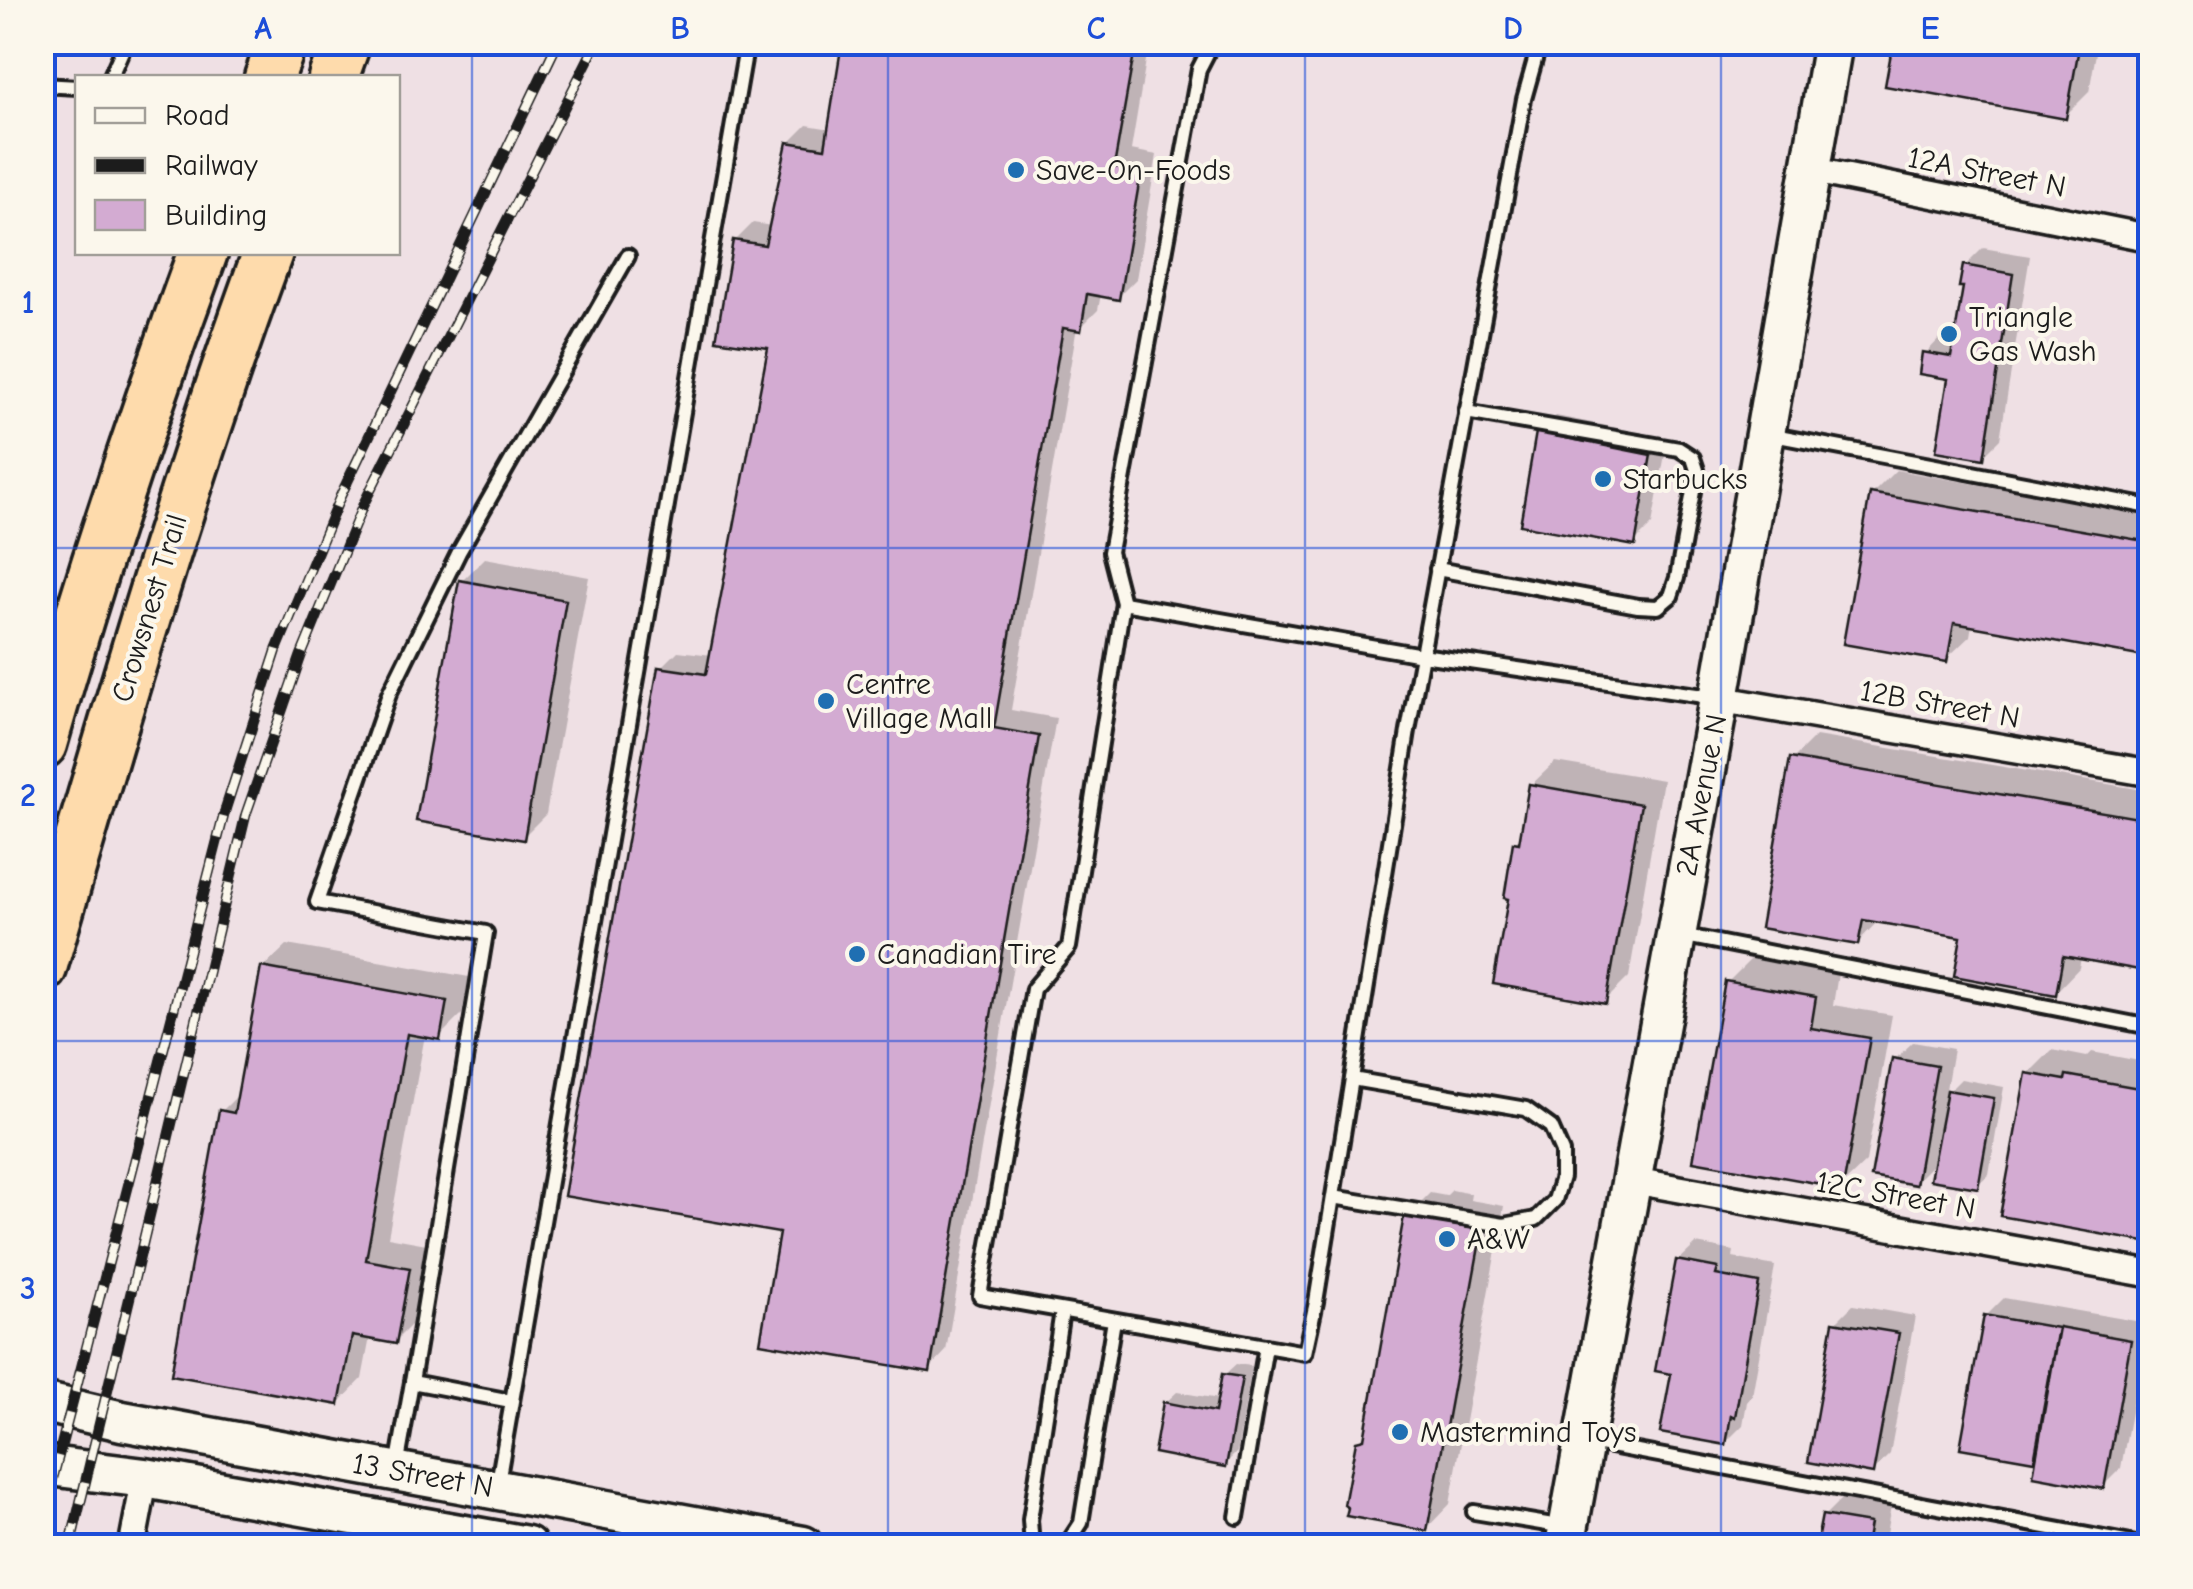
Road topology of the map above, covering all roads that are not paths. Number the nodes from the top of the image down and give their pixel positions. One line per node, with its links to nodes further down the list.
1 (126, 42): 8 (lane)
2 (282, 42): 9 (highway)
3 (346, 42): 10 (highway)
4 (747, 42): 39 (lane)
5 (1213, 42): 22 (lane)
6 (1540, 42): 18 (lane)
7 (1834, 42): 13 (street, 2A Avenue N)
8 (111, 75)
9 (269, 75)
10 (334, 75)
11 (42, 84): 12 (lane)
12 (75, 88)
13 (1811, 170): 14 (street, 12A Street N); 19 (street, 2A Avenue N)
14 (2150, 238)
15 (202, 255): 25 (highway, Crowsnest Trail)
16 (267, 255): 28 (highway, Crowsnest Trail)
17 (628, 256): 37 (lane)
18 (1466, 412): 21 (lane); 21 (lane)
19 (1765, 433): 20 (lane); 24 (street, 2A Avenue N)
20 (2150, 507)
21 (1437, 569): 23 (lane)
22 (1123, 603): 23 (lane); 34 (lane)
23 (1422, 656): 24 (lane); 30 (lane)
24 (1719, 699): 26 (street, 12B Street N); 27 (street, 2A Avenue N)
25 (42, 744)
26 (2150, 773)
27 (1674, 934): 29 (lane); 31 (street, 2A Avenue N)
28 (42, 968)
29 (2150, 1027)
30 (1352, 1079): 32 (lane); 32 (lane)
31 (1630, 1180): 33 (street, 12C Street N); 40 (street, 2A Avenue N)
32 (1333, 1197): 36 (lane)
33 (2150, 1274)
34 (1062, 1310): 35 (lane); 51 (lane)
35 (1114, 1320): 36 (lane); 52 (lane)
36 (1266, 1346): 46 (lane)
37 (412, 1382): 39 (lane); 42 (lane)
38 (42, 1402): 42 (street, 13 Street N)
39 (511, 1402): 44 (lane)
40 (1584, 1442): 47 (street, 2A Avenue N); 53 (lane)
41 (42, 1464): 43 (street, 13 Street N)
42 (396, 1471): 44 (street, 13 Street N)
43 (145, 1478): 48 (street); 49 (street, 13 Street N)
44 (496, 1488): 50 (street, 13 Street N)
45 (1474, 1512): 47 (lane)
46 (1237, 1518)
47 (1566, 1537)
48 (132, 1546)
49 (526, 1546)
50 (803, 1546)
51 (1032, 1546)
52 (1066, 1546)
53 (2147, 1546)

